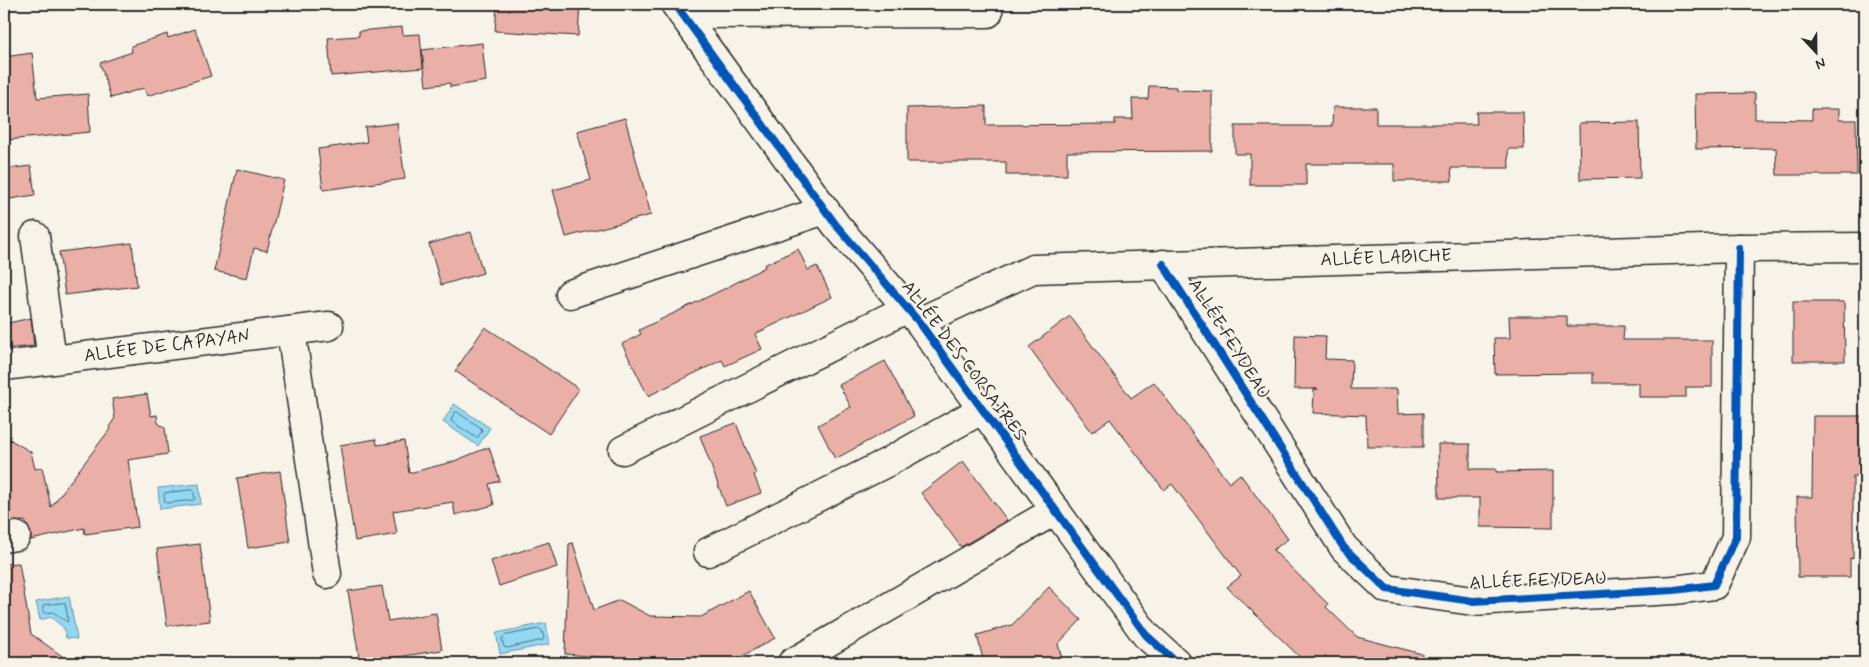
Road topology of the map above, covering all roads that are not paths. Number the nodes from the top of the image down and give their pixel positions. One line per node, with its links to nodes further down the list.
1 (678, 9): 2 (street); 3 (street, ALLÉE DES CORSAIRES)
2 (988, 13)
3 (825, 210): 8 (street); 9 (street, ALLÉE DES CORSAIRES)
4 (34, 236): 12 (street)
5 (1739, 248): 6 (street, ALLÉE LABICHE); 7 (street, ALLÉE LABICHE); 7 (street, ALLÉE FEYDEAU)
6 (1865, 248)
7 (1163, 264): 9 (street, ALLÉE LABICHE)
8 (570, 294)
9 (914, 315): 14 (street, ALLÉE DES CORSAIRES); 15 (street, ALLÉE LABICHE)
10 (329, 326): 11 (street, ALLÉE DE CAPAYAN)
11 (290, 331): 12 (street, ALLÉE DE CAPAYAN); 18 (street)
12 (52, 360): 13 (street, ALLÉE DE CAPAYAN)
13 (4, 366)
14 (983, 409): 16 (street, ALLÉE DES CORSAIRES); 17 (street)
15 (623, 450)
16 (1056, 510): 19 (street); 20 (street, ALLÉE DES CORSAIRES)
17 (708, 552)
18 (327, 574)
19 (792, 663)
20 (1178, 663)

